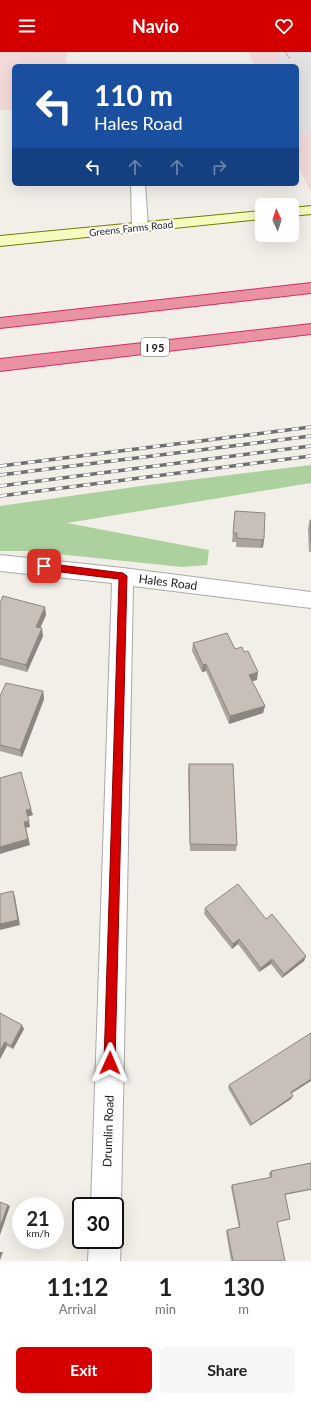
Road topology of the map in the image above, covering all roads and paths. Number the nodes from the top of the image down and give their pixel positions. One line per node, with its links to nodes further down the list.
1 (285, 52): 2 (path)
2 (290, 59)
3 (138, 186): 7 (street)
4 (311, 210): 5 (main road)
5 (299, 211)
6 (255, 216): 7 (main road, Greens Farms Road)
7 (140, 227): 8 (main road, Greens Farms Road)
8 (0, 242)
9 (311, 288): 10 (highway)
10 (0, 323)
11 (311, 329): 12 (highway, I 95)
12 (0, 365)
13 (0, 564): 14 (street, Hales Road)
14 (123, 576): 15 (street, Hales Road); 16 (street, Drumlin Road)
15 (311, 600)
16 (106, 1197)
17 (105, 1249): 18 (street)
18 (104, 1261)

